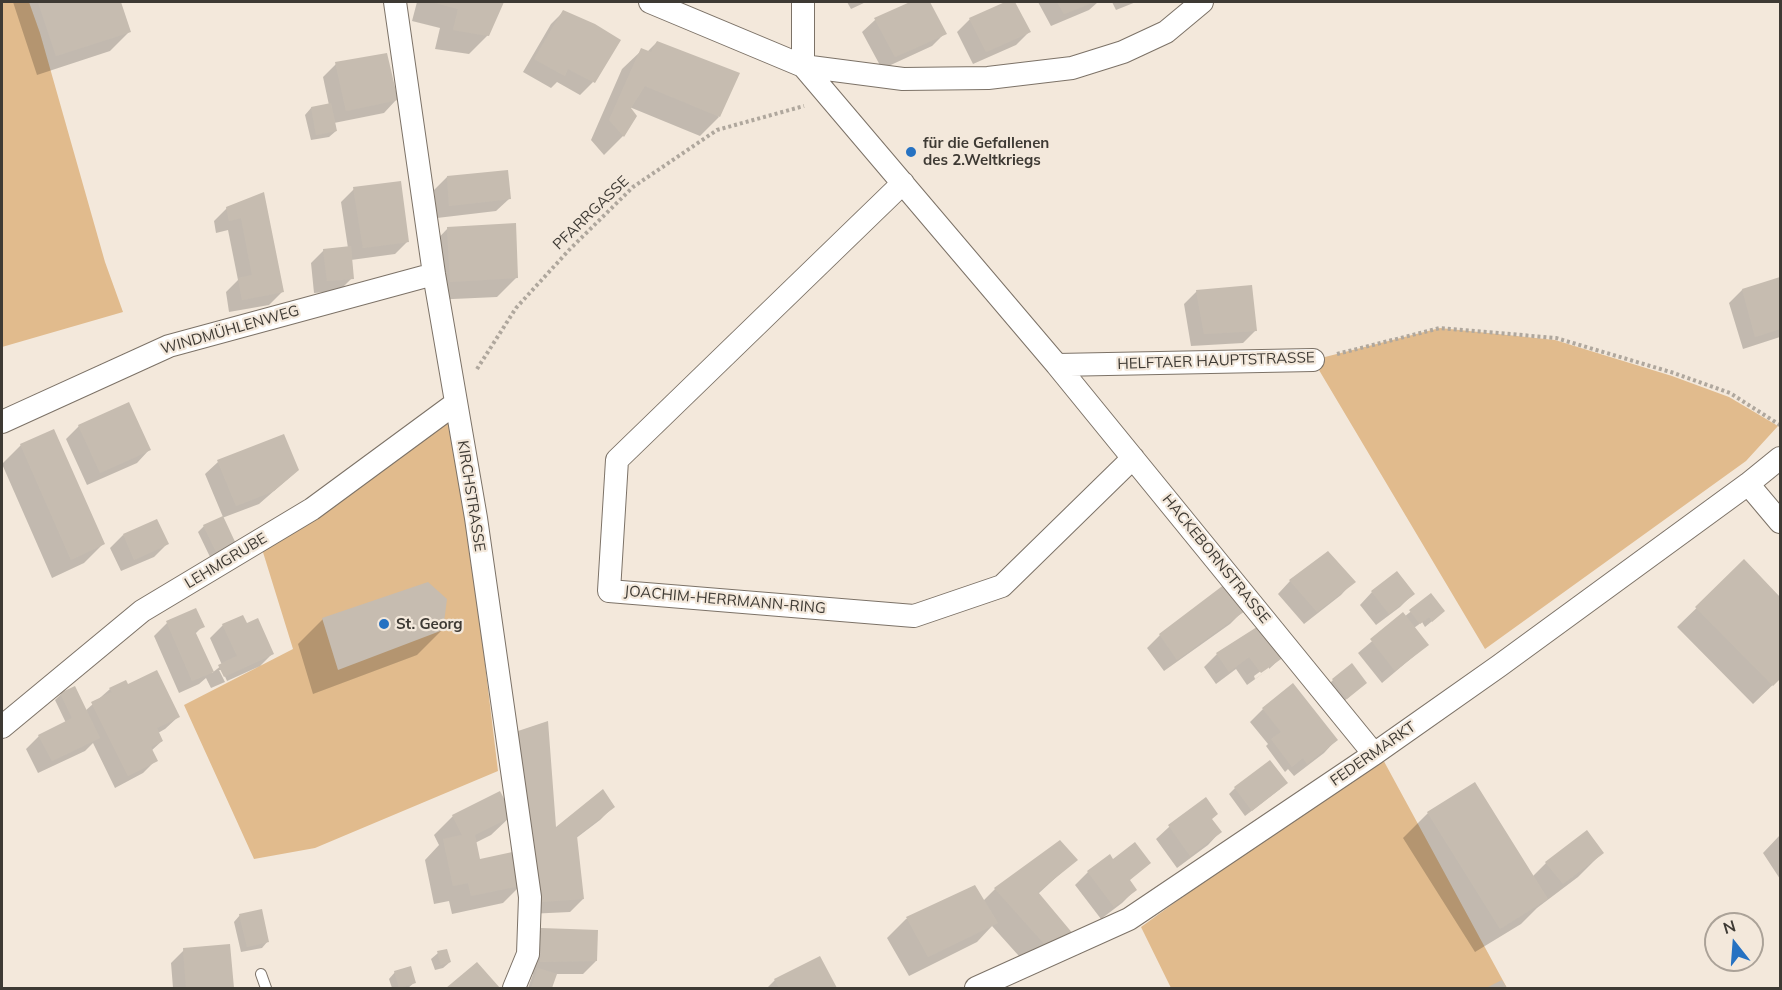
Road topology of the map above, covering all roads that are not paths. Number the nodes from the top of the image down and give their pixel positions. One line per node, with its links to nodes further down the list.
1 (395, 2): 7 (street, KIRCHSTRASSE)
2 (650, 2): 5 (street)
3 (803, 2): 5 (street)
4 (1202, 2): 5 (street)
5 (803, 66): 6 (street)
6 (903, 183): 9 (street); 12 (street, JOACHIM-HERRMANN-RING)
7 (434, 274): 10 (street, KIRCHSTRASSE); 11 (street, WINDMÜHLENWEG)
8 (1313, 360): 9 (street, HELFTAER HAUPTSTRASSE)
9 (1057, 365): 12 (street, HACKEBORNSTRASSE)
10 (456, 403): 16 (street, LEHMGRUBE); 20 (street, KIRCHSTRASSE)
11 (2, 422)
12 (1133, 458): 17 (street, HACKEBORNSTRASSE)
13 (1780, 458): 14 (street, FEDERMARKT)
14 (1748, 484): 15 (street); 17 (street, FEDERMARKT)
15 (1780, 522)
16 (2, 727)
17 (1374, 754): 21 (street, FEDERMARKT)
18 (261, 974): 19 (lane)
19 (266, 988)
20 (514, 988)
21 (976, 988)

